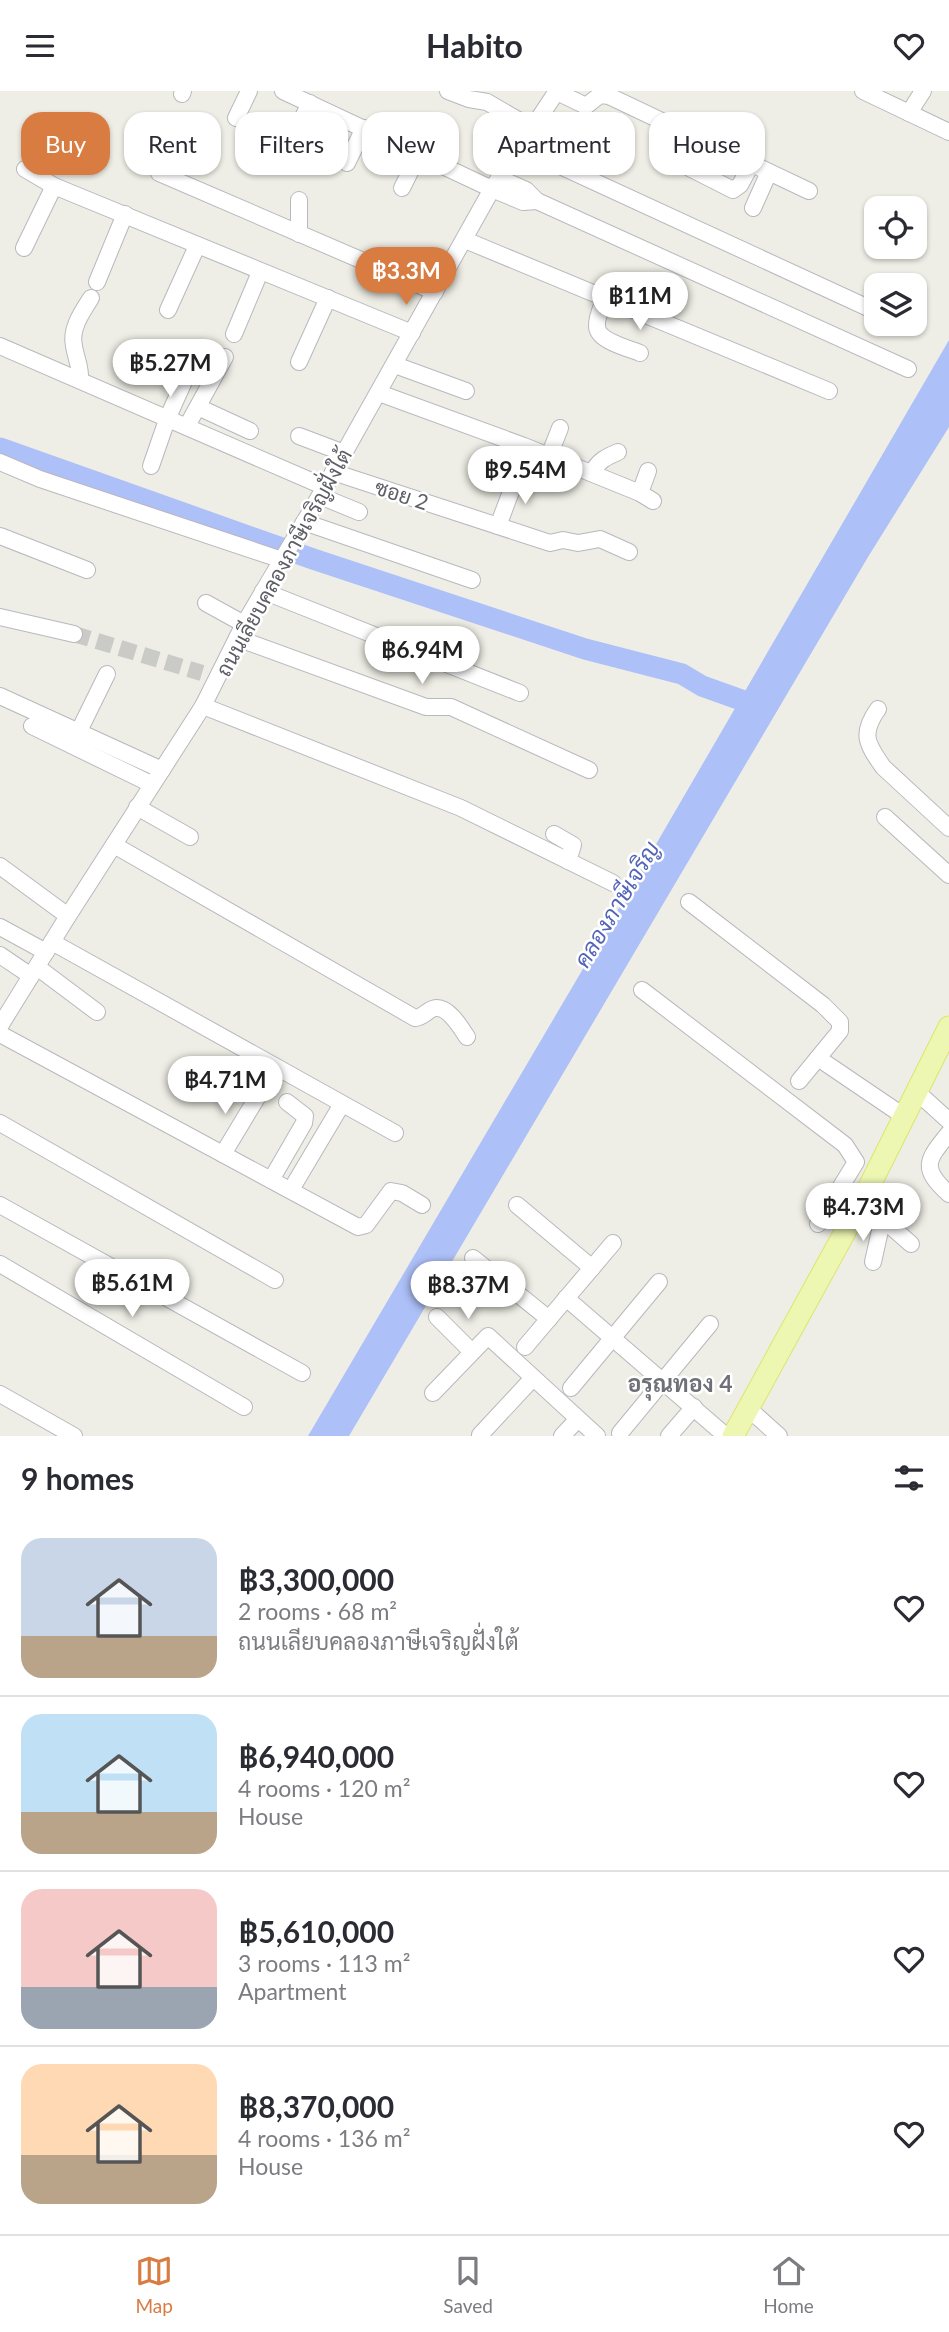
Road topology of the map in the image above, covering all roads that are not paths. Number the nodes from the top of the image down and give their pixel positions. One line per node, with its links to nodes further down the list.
1 (249, 91): 8 (street)
2 (283, 91): 7 (street)
3 (448, 91): 10 (street)
4 (863, 91): 12 (street)
5 (923, 91): 12 (street)
6 (557, 92): 11 (street, ถนนเลียบคลองภาษีเจริญฝั่งใต้); 13 (street)
7 (310, 103): 9 (street); 14 (street)
8 (239, 112)
9 (306, 112)
10 (504, 112)
11 (543, 112)
12 (909, 113): 15 (street)
13 (649, 115)
14 (362, 127)
15 (949, 132)
16 (362, 134): 17 (street)
17 (348, 161)
18 (459, 169): 28 (street)
19 (765, 170): 20 (street)
20 (769, 172): 31 (street); 33 (street)
21 (35, 175): 29 (street)
22 (164, 175): 35 (street)
23 (408, 175): 30 (street)
24 (500, 175): 28 (street, ถนนเลียบคลองภาษีเจริญฝั่งใต้)
25 (580, 175): 45 (street)
26 (703, 175): 27 (street)
27 (745, 175)
28 (495, 183): 36 (street, ถนนเลียบคลองภาษีเจริญฝั่งใต้); 54 (street)
29 (54, 186): 34 (street); 38 (street)
30 (402, 188)
31 (809, 191)
32 (299, 200): 35 (street)
33 (753, 208)
34 (125, 214): 37 (street); 40 (street)
35 (299, 234): 41 (street)
36 (465, 240): 41 (street, ถนนเลียบคลองภาษีเจริญฝั่งใต้); 44 (street)
37 (197, 246): 39 (street); 46 (street)
38 (24, 248)
39 (260, 272): 43 (street); 48 (street)
40 (97, 282)
41 (435, 292): 47 (street, ถนนเลียบคลองภาษีเจริญฝั่งใต้)
42 (90, 298): 56 (street)
43 (328, 298): 47 (street); 52 (street)
44 (605, 298): 50 (street); 58 (street)
45 (864, 306)
46 (168, 310)
47 (412, 333): 53 (street, ถนนเลียบคลองภาษีเจริญฝั่งใต้)
48 (234, 334)
49 (0, 346): 56 (street)
50 (640, 353)
51 (225, 357): 60 (street)
52 (299, 362)
53 (394, 365): 57 (street); 59 (street, ถนนเลียบคลองภาษีเจริญฝั่งใต้)
54 (908, 369)
55 (186, 377): 61 (street)
56 (80, 380): 61 (street)
57 (467, 391)
58 (829, 391)
59 (379, 393): 66 (street, ถนนเลียบคลองภาษีเจริญฝั่งใต้); 68 (street)
60 (198, 407): 62 (street); 64 (street)
61 (168, 417): 62 (street); 70 (street)
62 (187, 426): 75 (street)
63 (560, 428): 68 (street)
64 (250, 431)
65 (299, 436): 66 (street)
66 (344, 453): 72 (street, ถนนเลียบคลองภาษีเจริญฝั่งใต้)
67 (618, 453): 74 (street)
68 (549, 456): 74 (street)
69 (0, 462): 81 (street)
70 (150, 466)
71 (648, 471): 74 (street)
72 (333, 472): 75 (street, ถนนเลียบคลองภาษีเจริญฝั่งใต้); 78 (street, ซอย 2)
73 (518, 473): 78 (street)
74 (592, 473)
75 (323, 492): 76 (street); 77 (street, ถนนเลียบคลองภาษีเจริญฝั่งใต้)
76 (359, 512)
77 (304, 522): 81 (street, ถนนเลียบคลองภาษีเจริญฝั่งใต้); 83 (street)
78 (498, 526): 80 (street, ซอย 2)
79 (0, 537): 82 (street)
80 (629, 552)
81 (285, 554): 84 (street, ถนนเลียบคลองภาษีเจริญฝั่งใต้)
82 (88, 570)
83 (472, 580)
84 (263, 591): 87 (street, ถนนเลียบคลองภาษีเจริญฝั่งใต้); 92 (street)
85 (206, 603): 87 (street)
86 (0, 617): 88 (street)
87 (241, 631): 91 (street, ถนนเลียบคลองภาษีเจริญฝั่งใต้); 99 (street)
88 (75, 634)
89 (202, 673): 91 (street)
90 (107, 674): 97 (street)
91 (219, 677): 94 (street, ถนนเลียบคลองภาษีเจริญฝั่งใต้)
92 (520, 694)
93 (0, 696): 97 (street)
94 (203, 706): 98 (street, ถนนเลียบคลองภาษีเจริญฝั่งใต้); 107 (street)
95 (878, 709): 103 (street)
96 (33, 726): 100 (street)
97 (79, 731): 98 (street)
98 (162, 770): 100 (street, ถนนเลียบคลองภาษีเจริญฝั่งใต้)
99 (589, 770)
100 (151, 784): 101 (street, ถนนเลียบคลองภาษีเจริญฝั่งใต้)
101 (137, 807): 105 (street); 106 (street, ถนนเลียบคลองภาษีเจริญฝั่งใต้)
102 (885, 817): 109 (street)
103 (949, 828)
104 (554, 834): 107 (street)
105 (190, 837)
106 (114, 845): 112 (street, ถนนเลียบคลองภาษีเจริญฝั่งใต้); 122 (street)
107 (568, 861): 110 (street)
108 (0, 866): 112 (street)
109 (949, 875)
110 (613, 883)
111 (689, 902): 123 (street)
112 (68, 916): 114 (street, ถนนเลียบคลองภาษีเจริญฝั่งใต้)
113 (0, 927): 114 (street)
114 (49, 947): 116 (street, ถนนเลียบคลองภาษีเจริญฝั่งใต้); 128 (street)
115 (0, 955): 116 (street)
116 (34, 971): 118 (street); 119 (street, ถนนเลียบคลองภาษีเจริญฝั่งใต้)
117 (642, 990): 135 (street)
118 (97, 1012)
119 (0, 1026)
120 (949, 1027): 125 (main road)
121 (0, 1034): 134 (street)
122 (467, 1037)
123 (818, 1058): 124 (street); 129 (street)
124 (799, 1081)
125 (917, 1092): 129 (main road); 130 (street)
126 (258, 1096): 134 (street)
127 (287, 1103): 137 (street)
128 (342, 1104): 132 (street); 138 (street)
129 (905, 1117): 136 (main road)
130 (949, 1121)
131 (0, 1123): 152 (street)
132 (395, 1133)
133 (949, 1133): 139 (street)
134 (223, 1154): 137 (street)
135 (856, 1162): 136 (street); 145 (street)
136 (877, 1172): 140 (main road)
137 (271, 1180): 142 (street)
138 (295, 1183)
139 (949, 1194)
140 (862, 1201): 144 (street); 169 (main road)
141 (0, 1205): 161 (street)
142 (422, 1205)
143 (517, 1205): 151 (street)
144 (883, 1217): 147 (street); 149 (street)
145 (818, 1224)
146 (613, 1243): 151 (street)
147 (911, 1244)
148 (473, 1258): 156 (street)
149 (873, 1262)
150 (0, 1264): 167 (street)
151 (592, 1268): 154 (street)
152 (275, 1280)
153 (659, 1282): 158 (street)
154 (566, 1298): 156 (street); 158 (street)
155 (437, 1317): 160 (street)
156 (549, 1319): 159 (street)
157 (710, 1325): 163 (street)
158 (612, 1338): 163 (street); 164 (street)
159 (525, 1347)
160 (472, 1352): 162 (street); 165 (street)
161 (302, 1373)
162 (533, 1378): 170 (street); 172 (street)
163 (663, 1381): 168 (street); 171 (street)
164 (571, 1388)
165 (433, 1393)
166 (0, 1394): 173 (street)
167 (244, 1407)
168 (694, 1407): 176 (street); 177 (street)
169 (749, 1409): 178 (main road); 179 (street)
170 (578, 1419): 174 (street); 175 (street)
171 (620, 1433)
172 (480, 1435)
173 (74, 1436)
174 (562, 1436)
175 (597, 1436)
176 (669, 1436)
177 (726, 1436)
178 (733, 1436)
179 (779, 1436)

